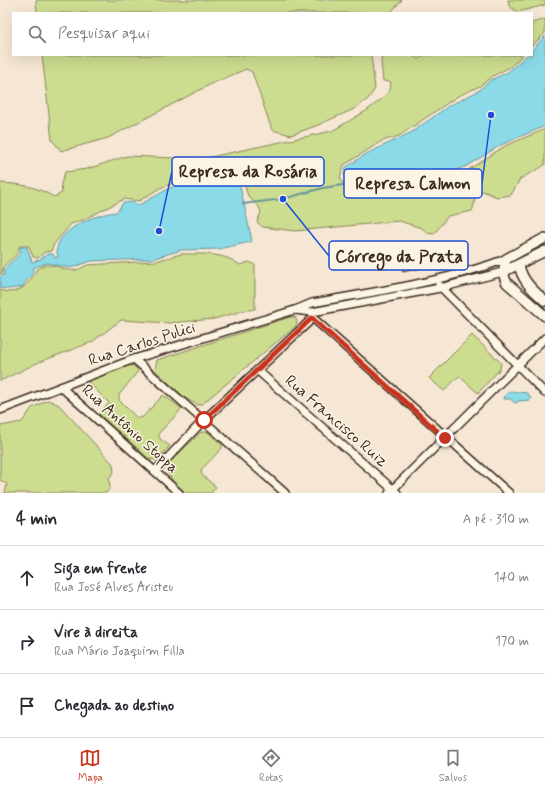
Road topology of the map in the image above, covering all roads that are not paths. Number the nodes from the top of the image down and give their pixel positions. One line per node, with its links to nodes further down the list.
1 (545, 238): 3 (main road)
2 (545, 251): 4 (main road)
3 (506, 259): 5 (main road); 6 (street, Rua Carlos Pulici)
4 (519, 265): 5 (main road); 8 (main road)
5 (503, 272): 7 (street); 12 (main road)
6 (436, 280): 7 (street); 9 (street, Rua Carlos Pulici)
7 (440, 288): 11 (street); 15 (street)
8 (545, 300)
9 (312, 303): 10 (street, Rua Carlos Pulici); 11 (street)
10 (295, 310): 11 (street); 14 (street, Rua Carlos Pulici)
11 (312, 315): 16 (street); 21 (street)
12 (545, 316)
13 (545, 338): 15 (street)
14 (134, 359): 17 (street, Rua Carlos Pulici); 20 (street)
15 (517, 366): 18 (street); 21 (street)
16 (257, 370): 20 (street); 23 (street, Rua Francisco Ruiz)
17 (61, 387): 19 (street, Rua Carlos Pulici); 22 (street, Rua Antônio Stoppa)
18 (545, 393)
19 (0, 410)
20 (204, 420): 22 (street); 25 (street)
21 (445, 438): 23 (street); 26 (street)
22 (155, 471): 24 (street, Rua Antônio Stoppa)
23 (393, 492)
24 (179, 493)
25 (285, 493)
26 (509, 493)

